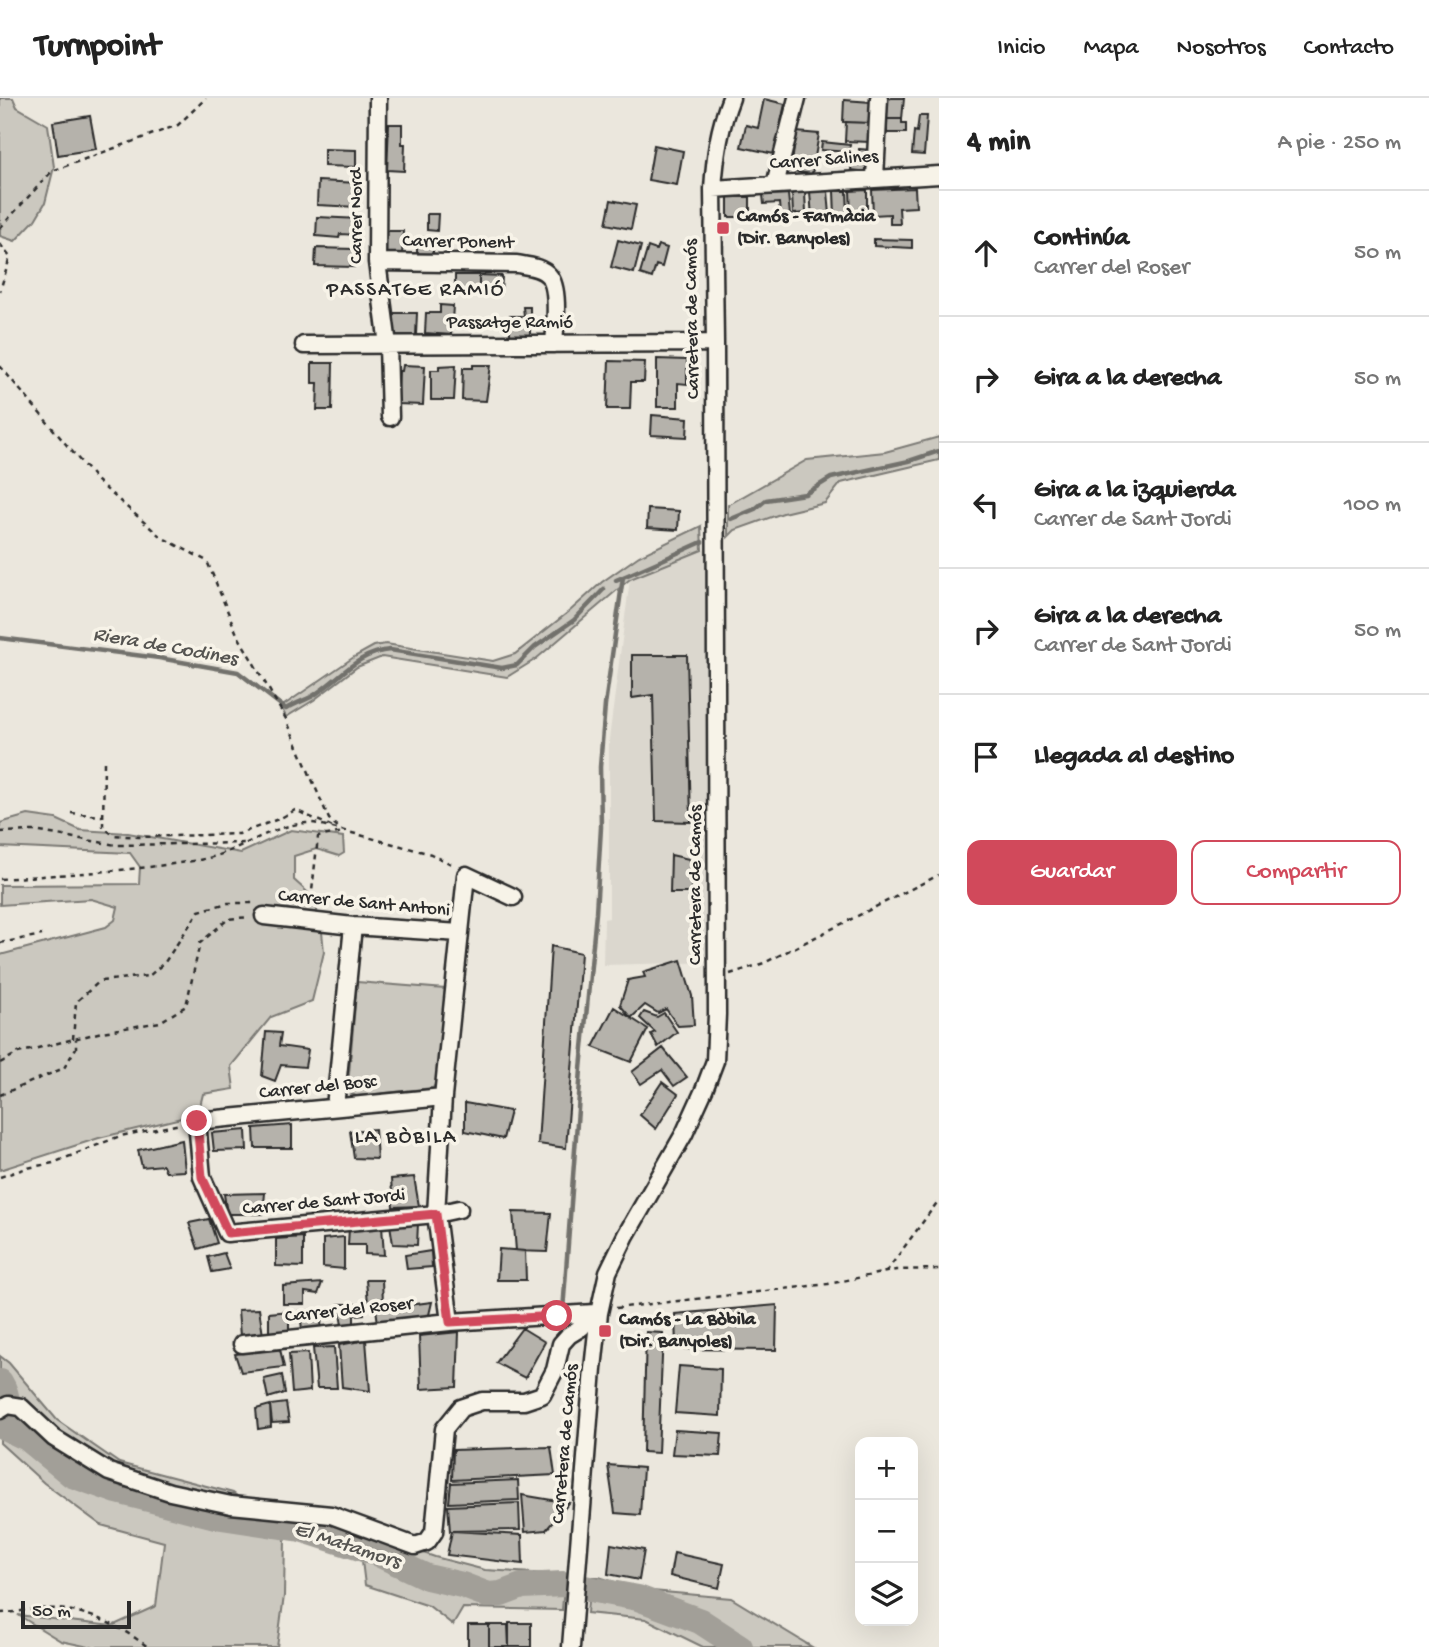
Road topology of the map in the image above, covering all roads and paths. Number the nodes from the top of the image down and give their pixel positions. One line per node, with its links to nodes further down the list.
1 (206, 98): 10 (path)
2 (379, 98): 12 (street, Carrer Nord)
3 (731, 98): 9 (street, Carretera de Camós)
4 (797, 98): 8 (street)
5 (879, 98): 7 (street)
6 (939, 175): 7 (street, Carrer Salines)
7 (875, 178): 8 (street, Carrer Salines)
8 (775, 185): 9 (street, Carrer Salines)
9 (713, 189): 14 (street, Carretera de Camós)
10 (0, 228)
11 (0, 244): 13 (path)
12 (377, 262): 15 (street, Carrer Ponent); 17 (street, Carrer Nord)
13 (0, 291)
14 (715, 343): 15 (street, Passatge Ramió); 37 (street, Carretera de Camós)
15 (554, 344): 17 (street, Passatge Ramió)
16 (304, 345): 17 (street, Passatge Ramió)
17 (388, 345): 19 (street, Carrer Nord)
18 (0, 366): 23 (path)
19 (390, 417)
20 (104, 762): 22 (path)
21 (71, 813): 22 (path)
22 (103, 816): 23 (path)
23 (341, 830): 25 (path); 26 (path)
24 (0, 832): 26 (path)
25 (346, 832): 27 (path); 31 (path)
26 (251, 843): 29 (path)
27 (466, 875): 30 (street); 34 (street)
28 (939, 875): 37 (path)
29 (0, 879)
30 (513, 897)
31 (294, 904)
32 (260, 910): 33 (street, Carrer de Sant Antoni); 38 (path); 38 (path)
33 (353, 926): 34 (street, Carrer de Sant Antoni); 42 (street)
34 (460, 933): 41 (street)
35 (42, 935): 36 (path)
36 (0, 943)
37 (717, 976): 50 (street, Carretera de Camós)
38 (74, 1039): 39 (path); 40 (path)
39 (0, 1063)
40 (0, 1095)
41 (443, 1097): 42 (street, Carrer del Bosc); 47 (street)
42 (335, 1107): 43 (street, Carrer del Bosc)
43 (197, 1121): 44 (path); 47 (street, Carrer de Sant Jordi)
44 (0, 1177)
45 (939, 1200): 49 (path)
46 (459, 1209): 47 (street, Carrer de Sant Jordi)
47 (436, 1214): 51 (street)
48 (939, 1269): 49 (path)
49 (886, 1272): 50 (path)
50 (591, 1316): 51 (street, Carrer del Roser); 52 (street, Carretera de Camós); 52 (street); 54 (street)
51 (450, 1322): 53 (street, Carrer del Roser)
52 (596, 1336): 57 (street, Carretera de Camós)
53 (242, 1344)
54 (6, 1407)
55 (0, 1613): 56 (path)
56 (148, 1647)
57 (571, 1647)

